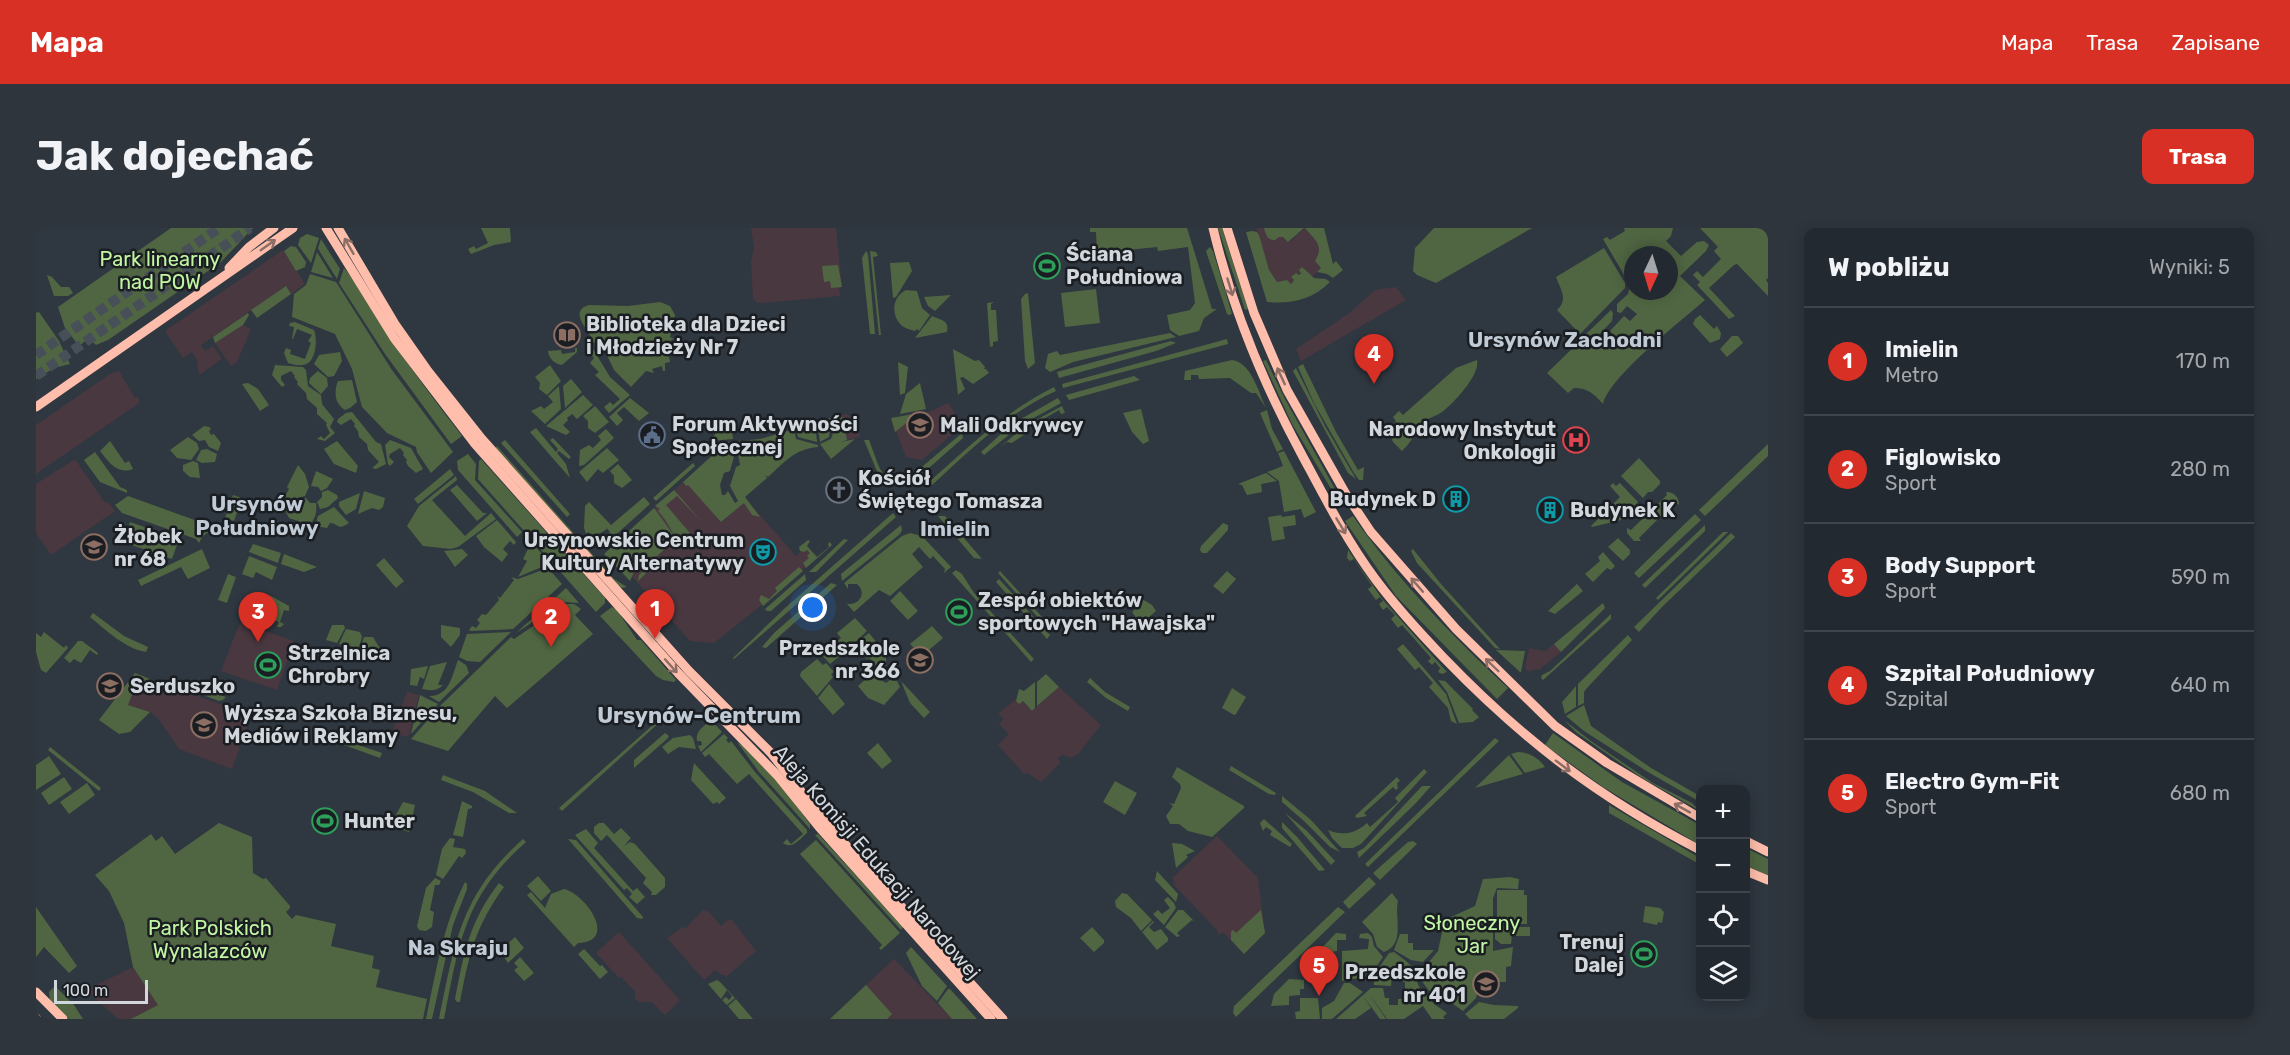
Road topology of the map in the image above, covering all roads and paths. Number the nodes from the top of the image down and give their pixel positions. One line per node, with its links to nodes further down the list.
1 (274, 228): 7 (main road)
2 (293, 228): 7 (main road, one-way to 2)
3 (326, 228): 17 (main road, Aleja Komisji Edukacji Narodowej, one-way to 17)
4 (338, 228): 18 (main road, Aleja Komisji Edukacji Narodowej, one-way to 4)
5 (1213, 228): 11 (main road, one-way to 11)
6 (1227, 228): 9 (main road, one-way to 6)
7 (217, 280): 8 (main road)
8 (36, 407)
9 (1696, 815)
10 (1750, 843): 12 (main road)
11 (1696, 847)
12 (1768, 852)
13 (1750, 873): 14 (main road)
14 (1768, 880)
15 (36, 992): 16 (main road)
16 (63, 1019)
17 (992, 1019)
18 (1003, 1019)

